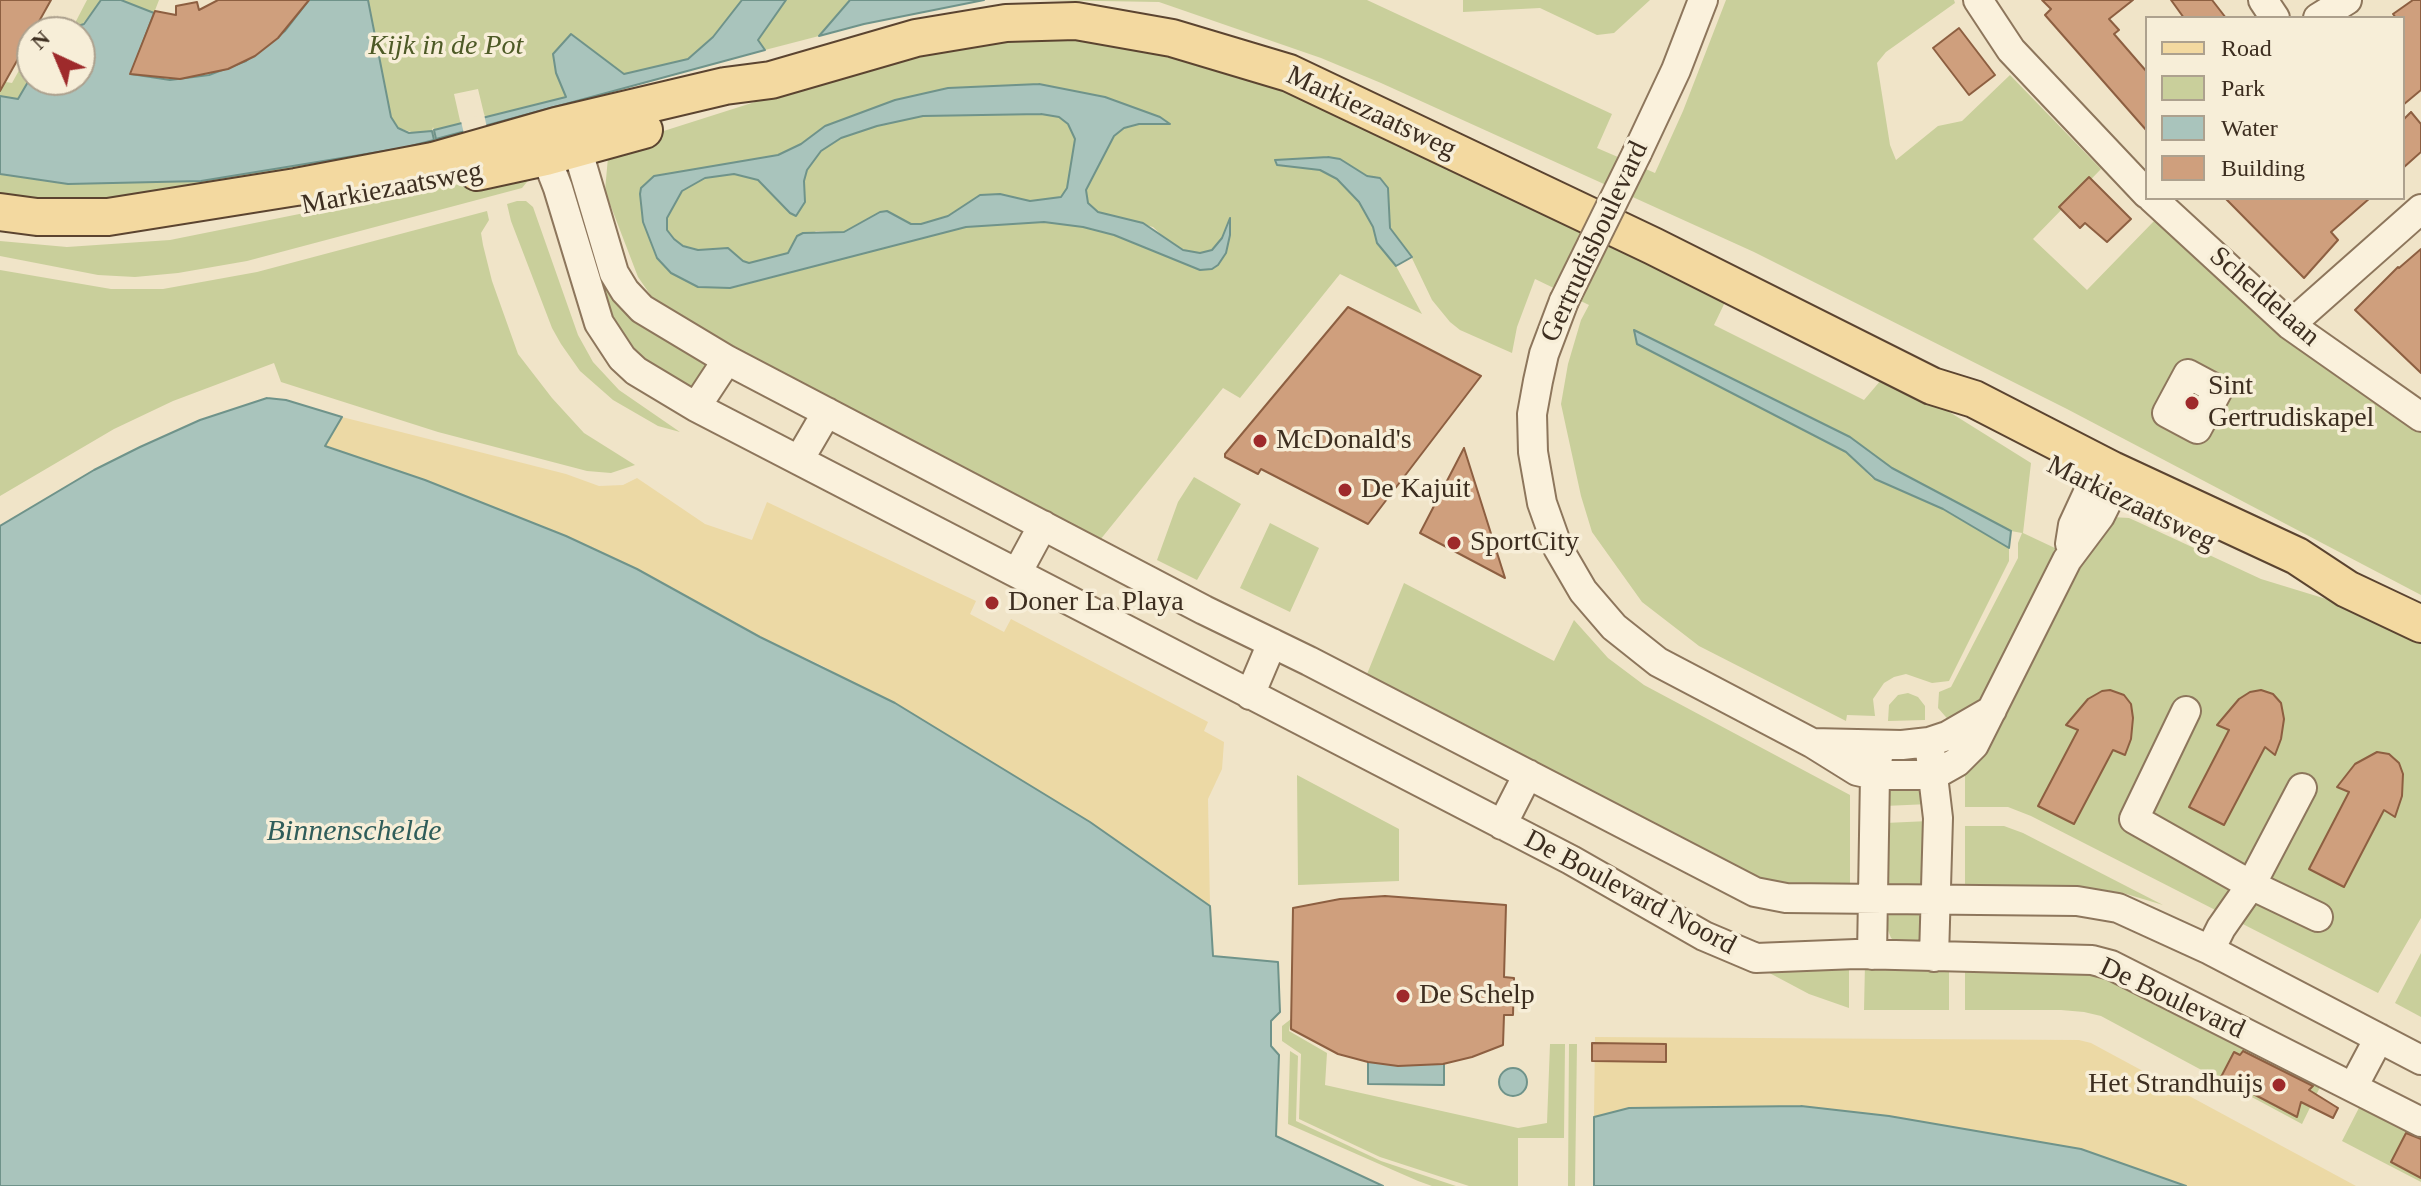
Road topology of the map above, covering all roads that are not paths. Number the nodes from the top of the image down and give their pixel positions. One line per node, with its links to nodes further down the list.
1 (1703, 0): 26 (street, Gertrudisboulevard, bridge)
2 (1978, 0): 6 (street, Scheldelaan)
3 (2347, 0): 4 (street)
4 (2321, 16)
5 (560, 144): 9 (main road, Markiezaatsweg); 10 (main road, Markiezaatsweg); 12 (street, De Boulevard Noord); 13 (street, De Boulevard Noord); 17 (main road, Markiezaatsweg)
6 (2145, 186)
7 (2160, 200): 11 (street, Scheldelaan)
8 (2421, 209): 11 (street)
9 (0, 212)
10 (0, 236)
11 (2290, 325): 15 (street, Scheldelaan)
12 (727, 360): 13 (street); 14 (street, De Boulevard Noord)
13 (696, 407): 16 (street, De Boulevard Noord)
14 (827, 412): 16 (street); 18 (street, De Boulevard Noord)
15 (2421, 417)
16 (799, 460): 19 (street, De Boulevard Noord)
17 (2104, 484): 20 (main road, Markiezaatsweg); 23 (street)
18 (1043, 525): 19 (street); 21 (street, De Boulevard Noord)
19 (1017, 573): 22 (street, De Boulevard Noord)
20 (2421, 624)
21 (1272, 643): 22 (street); 28 (street, De Boulevard Noord)
22 (1250, 695): 32 (street, De Boulevard Noord)
23 (1992, 710): 25 (street, Gertrudisboulevard); 30 (street)
24 (2186, 711): 33 (street)
25 (1929, 742): 27 (street, Gertrudisboulevard); 30 (street)
26 (1812, 743): 27 (street, Gertrudisboulevard); 29 (street, Gertrudisboulevard)
27 (1880, 745): 29 (street)
28 (1528, 774): 32 (street, De Boulevard Noord); 34 (street, De Boulevard Noord)
29 (1875, 775): 30 (street, Gertrudisboulevard); 34 (street)
30 (1934, 775): 35 (street)
31 (2302, 788): 33 (street)
32 (1502, 825): 38 (street, De Boulevard Noord)
33 (2251, 885): 36 (street); 37 (street)
34 (1864, 898): 35 (street, De Boulevard); 38 (street)
35 (1937, 900): 37 (street, De Boulevard); 39 (street)
36 (2318, 917)
37 (2210, 950): 40 (street, De Boulevard)
38 (1864, 955): 39 (street, De Boulevard)
39 (1934, 957): 42 (street, De Boulevard)
40 (2379, 1038): 41 (street, De Boulevard); 42 (street)
41 (2421, 1060)
42 (2353, 1087): 43 (street, De Boulevard)
43 (2421, 1122)

